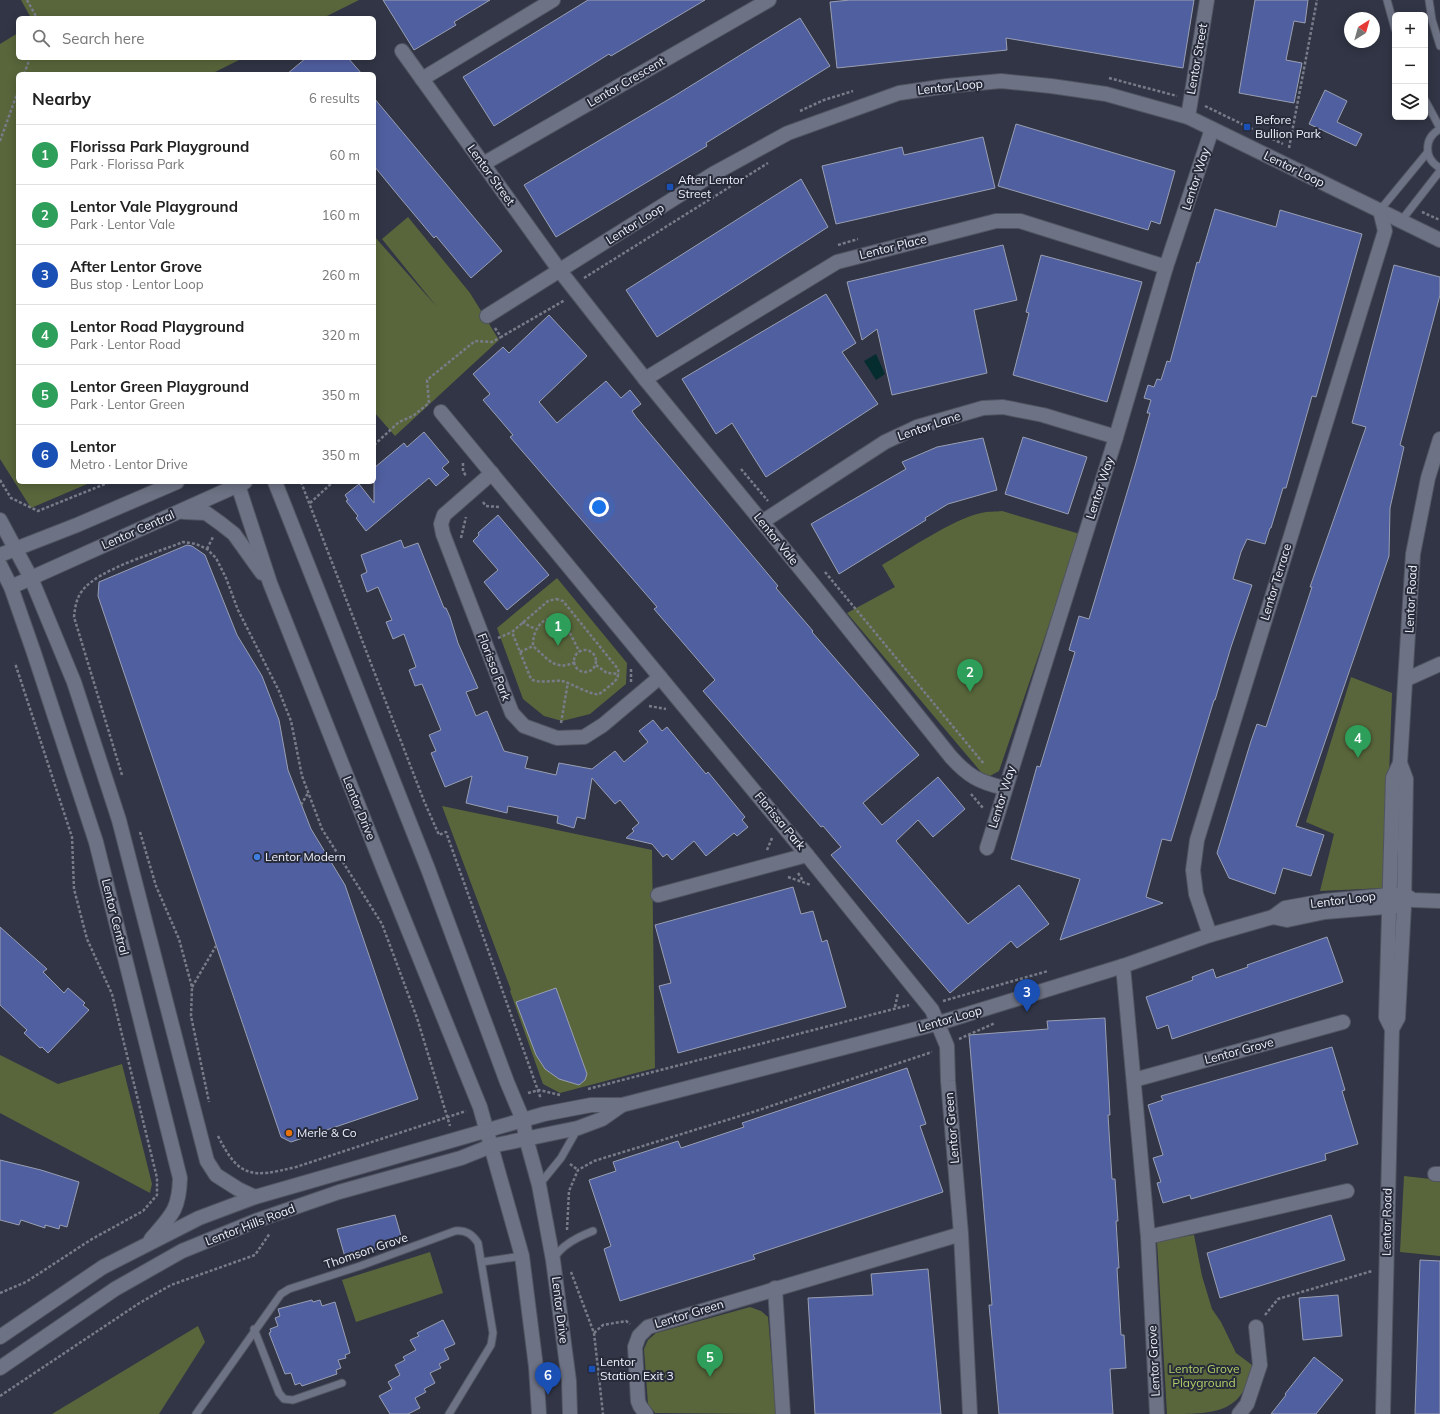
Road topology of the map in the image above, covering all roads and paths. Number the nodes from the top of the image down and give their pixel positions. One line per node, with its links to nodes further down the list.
1 (27, 0): 8 (path)
2 (553, 0): 15 (street)
3 (769, 0): 25 (street, Lentor Crescent)
4 (1207, 0): 18 (street, Lentor Street)
5 (1317, 0): 22 (path)
6 (1387, 0): 9 (lane)
7 (1429, 0): 10 (lane)
8 (36, 16)
9 (1392, 18)
10 (1428, 21): 11 (lane)
11 (1440, 46)
12 (402, 51): 15 (street, Lentor Street)
13 (29, 60): 14 (path)
14 (25, 72)
15 (422, 79): 25 (street, Lentor Street)
16 (16, 97): 21 (path)
17 (1428, 106): 19 (lane)
18 (1188, 117): 20 (street, Lentor Loop); 32 (street, Lentor Loop)
19 (1440, 128): 23 (lane)
20 (1212, 129): 27 (street, Lentor Loop); 31 (street, Lentor Way)
21 (0, 141)
22 (1289, 148)
23 (1427, 153): 26 (lane); 27 (lane)
24 (772, 161): 33 (path)
25 (483, 164): 32 (street, Lentor Street)
26 (1440, 169): 28 (lane)
27 (1380, 210): 28 (street, Lentor Loop); 29 (street)
28 (1401, 221): 29 (street); 30 (street, Lentor Loop)
29 (1385, 231): 97 (street, Lentor Terrace)
30 (1440, 240)
31 (1166, 267): 36 (street, Lentor Place); 38 (street, Lentor Way)
32 (560, 271): 34 (street, Lentor Loop); 36 (street, Lentor Vale)
33 (584, 279)
34 (487, 316)
35 (501, 337): 40 (path)
36 (645, 379): 57 (street, Lentor Vale)
37 (441, 412): 41 (street, Florissa Park)
38 (1116, 437): 57 (street, Lentor Lane); 87 (street, Lentor Way)
39 (1440, 439): 42 (street, Lentor Road)
40 (376, 443)
41 (492, 473): 80 (street, Florissa Park); 80 (street, Florissa Park)
42 (1434, 476): 81 (street, Lentor Road)
43 (0, 480): 44 (path)
44 (105, 484)
45 (171, 484): 59 (street)
46 (238, 484): 54 (street, Lentor Central)
47 (240, 484): 64 (street, Lentor Drive)
48 (276, 484): 111 (street)
49 (302, 484): 51 (path)
50 (331, 484): 51 (path)
51 (310, 503): 108 (path)
52 (479, 506): 53 (path)
53 (486, 506)
54 (179, 512): 63 (street, Lentor Central); 64 (street)
55 (466, 515): 58 (path)
56 (0, 520): 59 (street)
57 (762, 522): 87 (street, Lentor Vale)
58 (463, 545)
59 (16, 549): 60 (street); 63 (street)
60 (0, 555)
61 (0, 565): 65 (street, Lentor Central)
62 (824, 571): 85 (path)
63 (31, 578): 65 (street, Lentor Central); 119 (street)
64 (270, 582): 114 (street, Lentor Drive)
65 (11, 587): 124 (street, Lentor Central)
66 (522, 622): 67 (path); 69 (path); 79 (path)
67 (535, 629): 72 (path); 74 (path)
68 (494, 631): 70 (path)
69 (512, 632): 70 (path); 73 (path)
70 (496, 638): 71 (path)
71 (499, 645)
72 (533, 646): 73 (path); 75 (path)
73 (520, 652): 82 (path)
74 (580, 652): 75 (path); 78 (path)
75 (575, 662): 78 (path)
76 (15, 663): 131 (path)
77 (1440, 664): 81 (street)
78 (596, 665): 79 (path)
79 (619, 674): 82 (path)
80 (660, 677): 92 (street, Florissa Park)
81 (1407, 679): 84 (street, Lentor Road)
82 (568, 682): 83 (path)
83 (554, 724)
84 (1400, 763): 94 (street, Lentor Road); 95 (street, Lentor Road)
85 (985, 765)
86 (124, 780): 88 (path)
87 (1004, 788): 91 (street, Lentor Way)
88 (308, 792): 89 (path); 113 (path)
89 (301, 805)
90 (138, 825): 100 (path)
91 (986, 848)
92 (807, 855): 93 (street, Florissa Park); 101 (street, Florissa Park)
93 (658, 895)
94 (1389, 900): 95 (street, Lentor Loop); 97 (street, Lentor Loop); 104 (street, Lentor Road)
95 (1407, 900): 96 (street, Lentor Loop); 104 (street, Lentor Road)
96 (1440, 900)
97 (1210, 935): 99 (street, Lentor Loop)
98 (216, 946): 100 (path)
99 (1123, 966): 103 (street, Lentor Loop); 106 (street, Lentor Grove)
100 (192, 987): 110 (path)
101 (929, 1004): 103 (street, Florissa Park); 107 (path)
102 (1343, 1022): 106 (street, Lentor Grove)
103 (939, 1024): 105 (street, Lentor Green); 109 (street, Lentor Loop)
104 (1392, 1029): 150 (street, Lentor Road)
105 (947, 1046): 122 (street, Lentor Green); 125 (path)
106 (1134, 1080): 123 (street, Lentor Grove)
107 (586, 1090)
108 (563, 1096)
109 (622, 1105): 111 (street, Lentor Loop); 112 (street, Lentor Loop)
110 (210, 1108)
111 (523, 1120): 114 (street, Lentor Hills Road); 115 (street)
112 (578, 1128): 115 (street, Lentor Loop); 117 (lane)
113 (215, 1131)
114 (488, 1131): 116 (street); 119 (street, Lentor Hills Road)
115 (526, 1138): 116 (street, Lentor Hills Road); 117 (street)
116 (491, 1146): 126 (street); 137 (street, Lentor Hills Road)
117 (539, 1185): 127 (street, Lentor Drive)
118 (1347, 1190): 123 (street)
119 (255, 1197): 124 (street, Lentor Hills Road)
120 (272, 1230): 139 (path)
121 (593, 1231): 125 (lane)
122 (961, 1234): 130 (street, Lentor Green); 147 (street, Lentor Green)
123 (1148, 1236): 148 (street, Lentor Grove)
124 (146, 1243): 136 (street, Lentor Hills Road)
125 (566, 1245): 127 (lane); 135 (path)
126 (522, 1256): 128 (lane); 142 (street)
127 (553, 1260): 143 (street, Lentor Drive)
128 (482, 1262): 134 (lane, Thomson Grove); 141 (lane, Thomson Grove)
129 (1375, 1270): 133 (path)
130 (775, 1288): 145 (street, Lentor Green); 146 (street)
131 (0, 1293)
132 (626, 1321): 135 (path)
133 (1256, 1327): 149 (street)
134 (254, 1330): 138 (lane); 140 (lane, Thomson Grove)
135 (594, 1333): 144 (path)
136 (0, 1337)
137 (0, 1368)
138 (342, 1383)
139 (0, 1396)
140 (196, 1414)
141 (449, 1414)
142 (539, 1414)
143 (570, 1414)
144 (603, 1414)
145 (646, 1414)
146 (784, 1414)
147 (970, 1414)
148 (1157, 1414)
149 (1239, 1414)
150 (1383, 1414)

